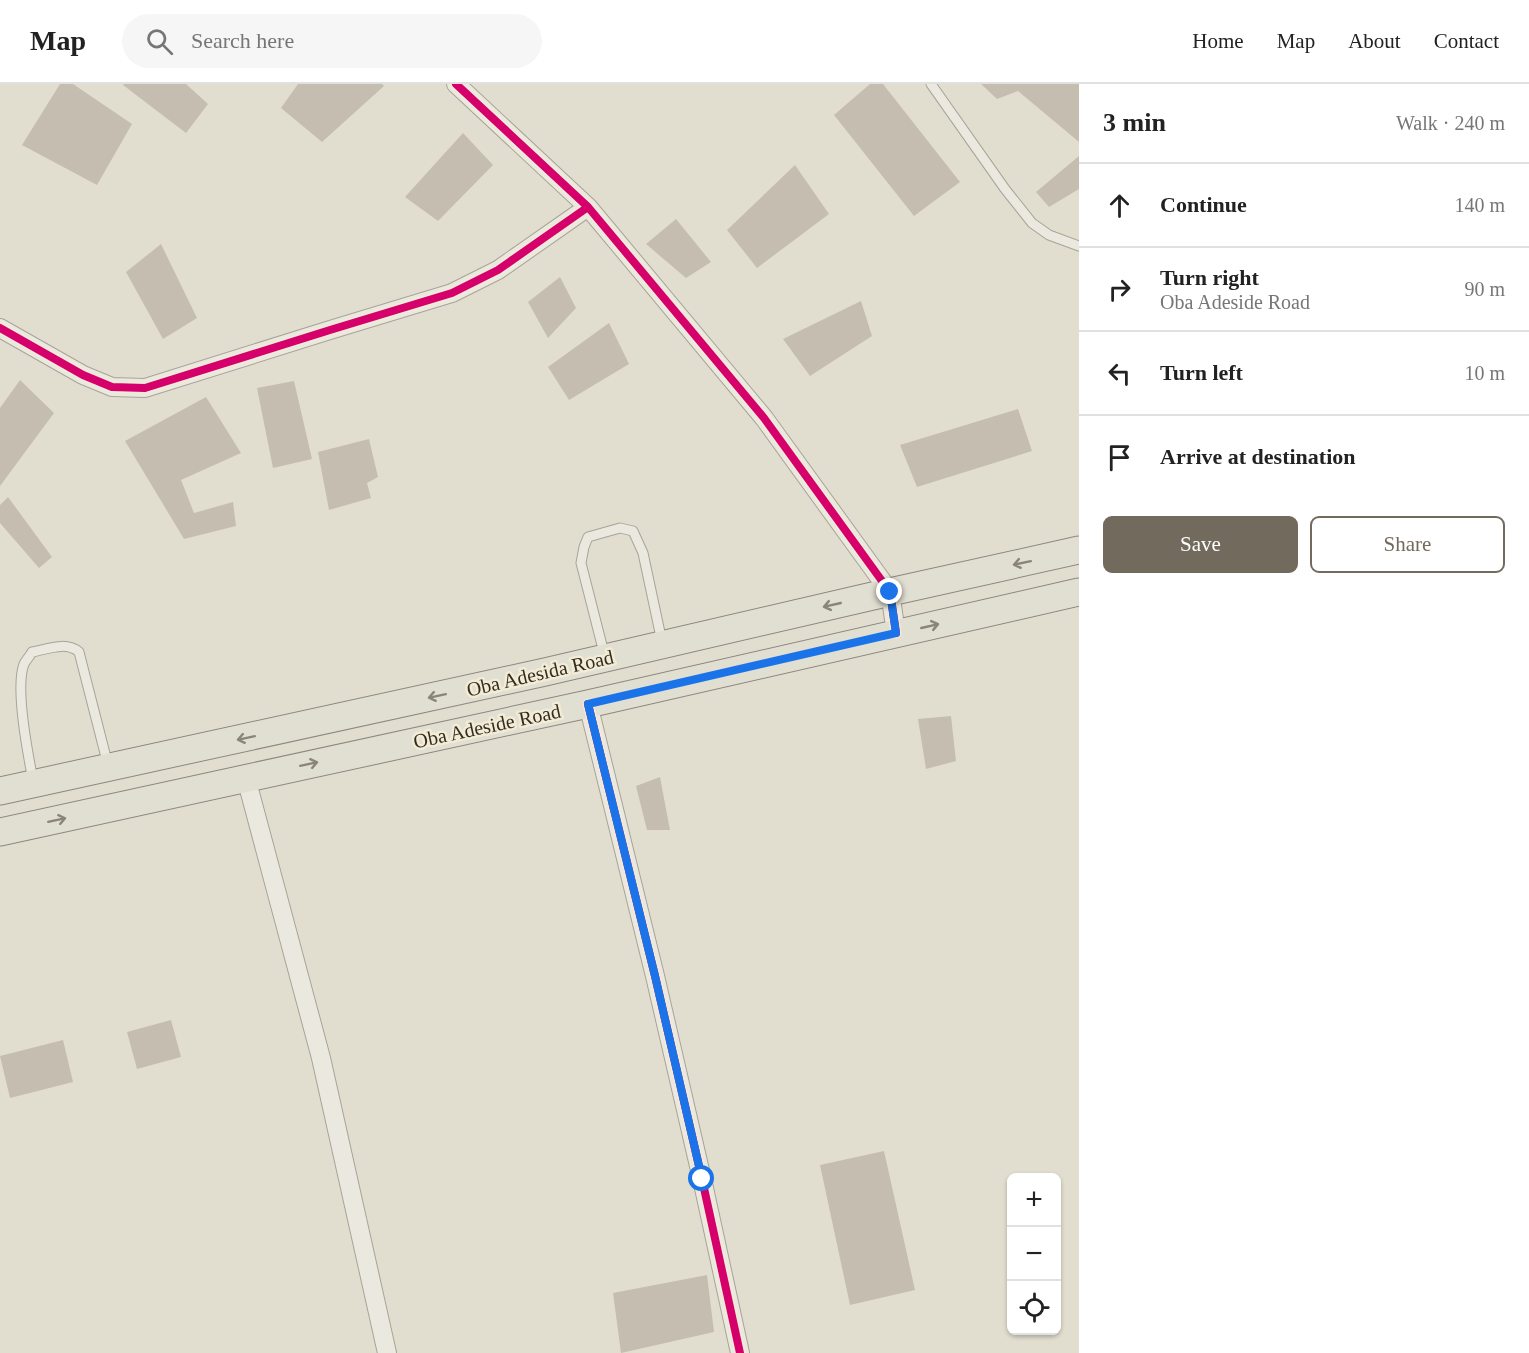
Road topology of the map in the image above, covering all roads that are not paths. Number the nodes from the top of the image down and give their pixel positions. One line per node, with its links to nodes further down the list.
1 (456, 84): 3 (street)
2 (931, 84): 4 (lane)
3 (588, 207): 5 (street); 7 (street)
4 (1079, 246)
5 (0, 328)
6 (1079, 550): 7 (main road, Oba Adesida Road, one-way to 7)
7 (890, 592): 9 (street); 10 (main road, Oba Adesida Road, one-way to 10)
8 (1079, 592): 9 (main road, Oba Adeside Road, one-way to 8)
9 (896, 633): 12 (main road, Oba Adeside Road)
10 (662, 645): 11 (main road, Oba Adesida Road); 11 (lane)
11 (605, 658): 13 (main road, Oba Adesida Road, one-way to 13)
12 (588, 704): 14 (main road, Oba Adeside Road, one-way to 12); 19 (street)
13 (109, 768): 15 (main road, Oba Adesida Road); 15 (lane)
14 (246, 778): 17 (main road, Oba Adeside Road, one-way to 14); 18 (street)
15 (33, 784): 16 (main road, Oba Adesida Road)
16 (0, 791)
17 (0, 832)
18 (387, 1353)
19 (740, 1353)

